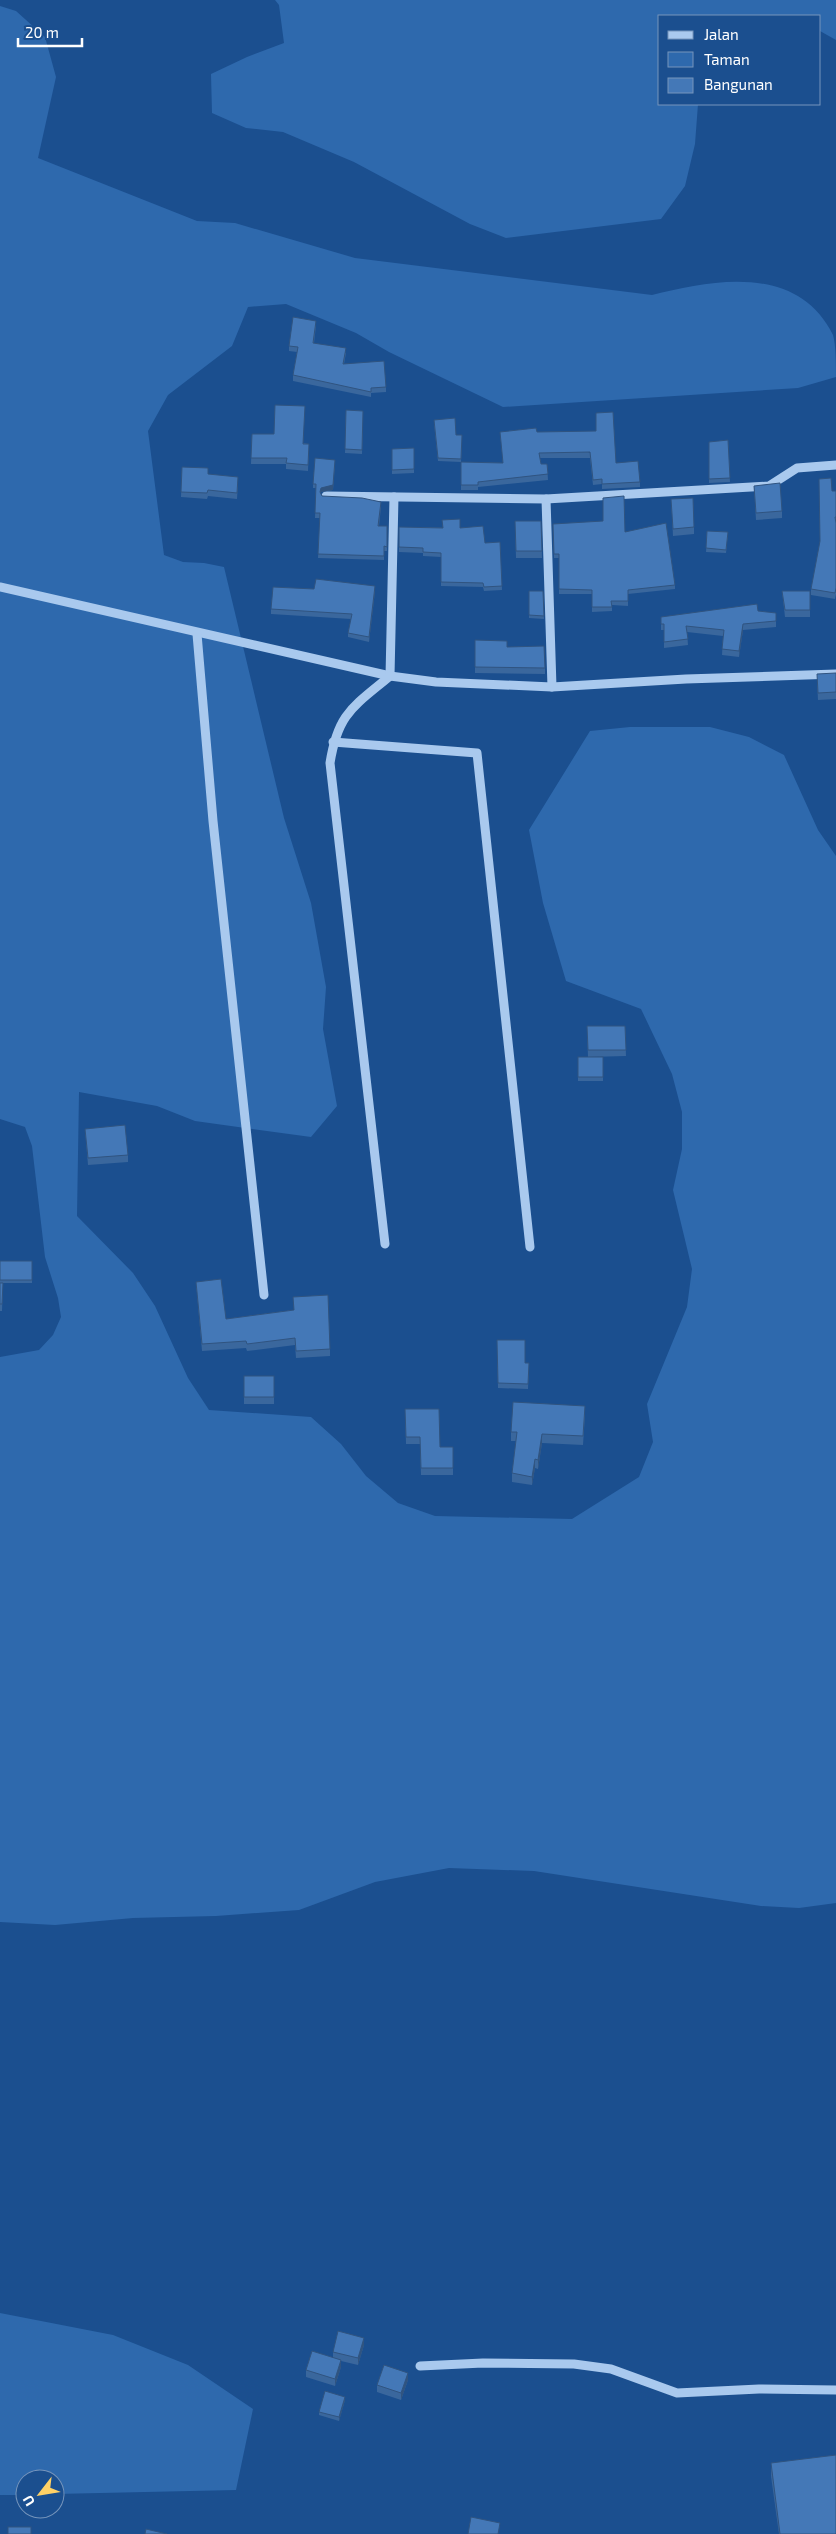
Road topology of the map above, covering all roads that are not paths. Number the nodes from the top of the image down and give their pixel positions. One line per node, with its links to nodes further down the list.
1 (836, 465): 4 (street)
2 (326, 496): 3 (street)
3 (394, 497): 4 (street); 8 (street)
4 (546, 499): 9 (street)
5 (0, 587): 6 (street)
6 (197, 634): 8 (street); 13 (street)
7 (836, 674): 9 (street)
8 (390, 676): 9 (street); 10 (street)
9 (552, 687)
10 (333, 742): 11 (street); 12 (street)
11 (384, 1244)
12 (530, 1247)
13 (264, 1295)
14 (420, 2366): 15 (street)
15 (836, 2390)

